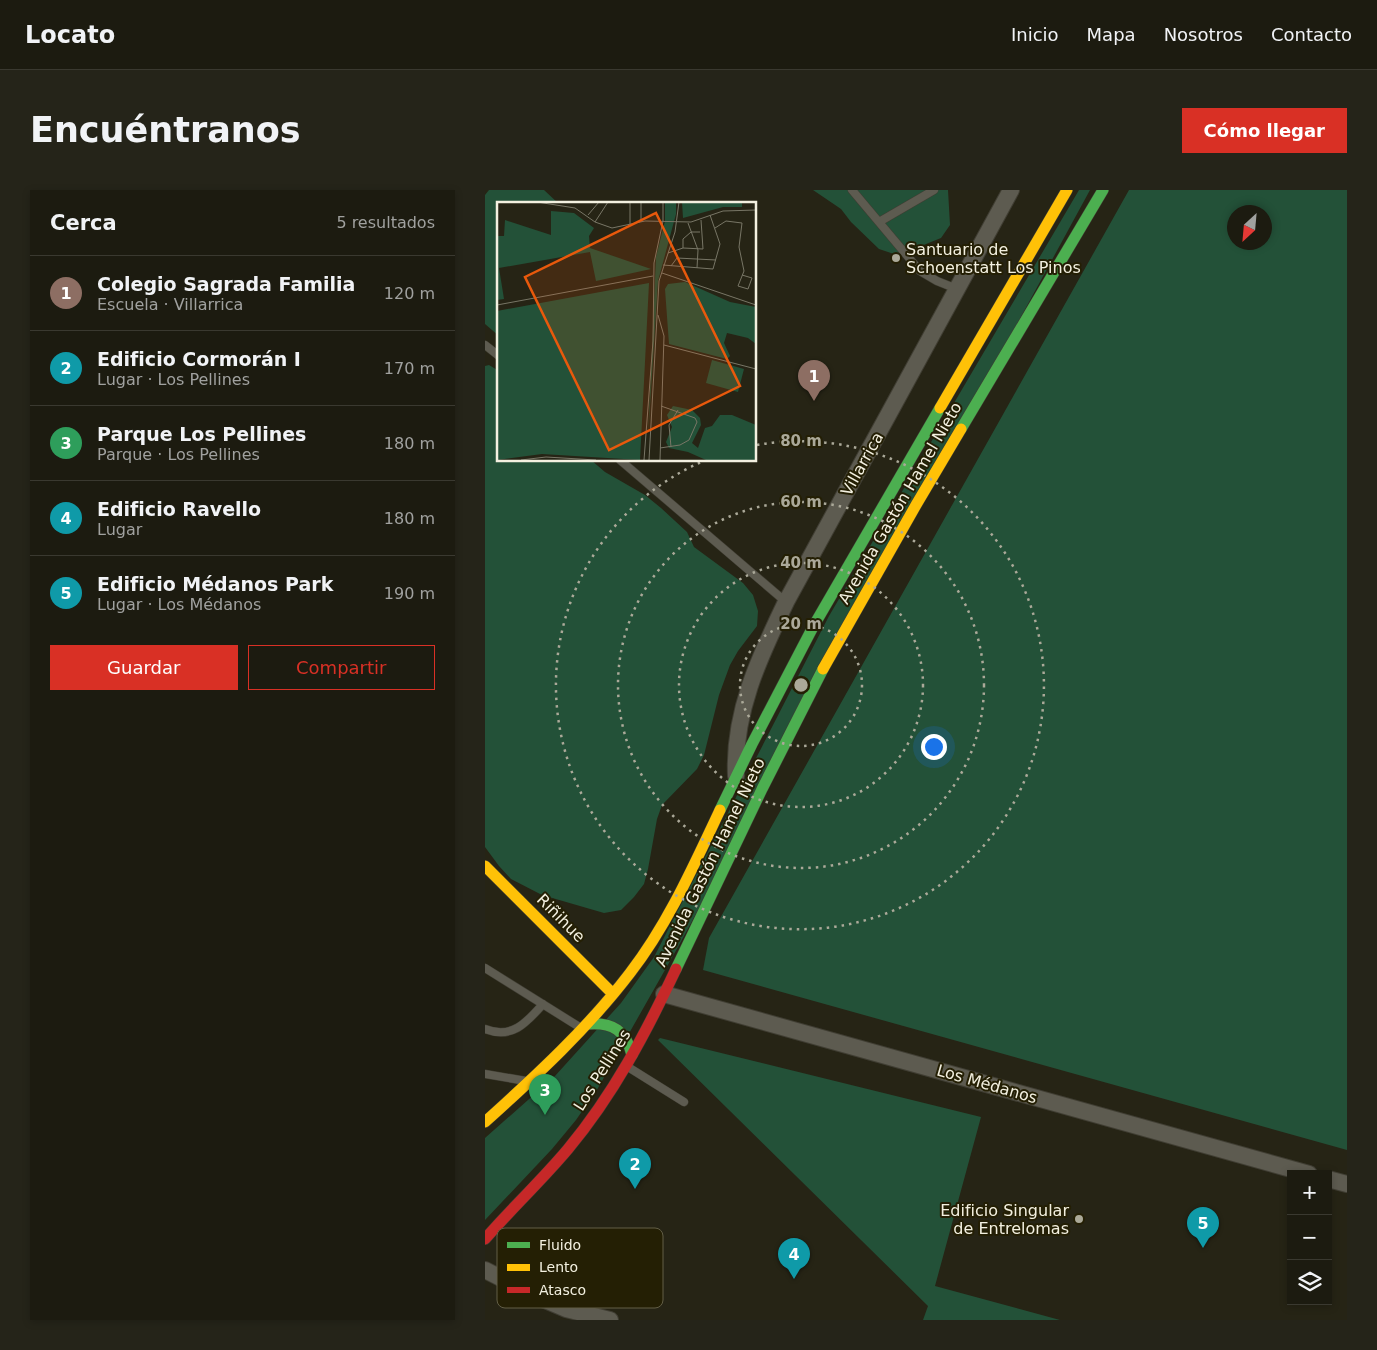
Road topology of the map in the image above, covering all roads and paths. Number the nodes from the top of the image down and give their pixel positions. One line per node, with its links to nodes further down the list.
1 (852, 190): 6 (lane)
2 (934, 190): 6 (lane)
3 (1011, 190): 7 (street, Villarrica)
4 (1067, 190): 12 (main road, Avenida Gastón Hamel Nieto)
5 (1103, 190): 16 (main road, Avenida Gastón Hamel Nieto)
6 (879, 222): 7 (lane)
7 (957, 289): 11 (street, Villarrica)
8 (485, 345): 9 (lane)
9 (497, 354)
10 (621, 461): 11 (lane)
11 (786, 602): 12 (street, Villarrica)
12 (736, 776): 15 (main road, Avenida Gastón Hamel Nieto)
13 (485, 866): 15 (main road, Riñihue)
14 (485, 968): 17 (lane)
15 (613, 994): 18 (main road)
16 (664, 994): 19 (main road, Avenida Gastón Hamel Nieto); 26 (street, Los Médanos)
17 (543, 1004): 18 (lane); 20 (lane)
18 (585, 1026): 21 (main road); 23 (main road)
19 (646, 1028): 21 (main road, Los Pellines)
20 (485, 1029)
21 (629, 1060): 24 (lane); 29 (main road, Los Pellines)
22 (485, 1074): 23 (lane)
23 (531, 1081): 25 (main road)
24 (684, 1102)
25 (485, 1122)
26 (1295, 1170)
27 (1332, 1180): 28 (street)
28 (1347, 1184)
29 (485, 1239)
30 (485, 1270): 31 (street)
31 (497, 1276)
32 (564, 1308): 33 (street)
33 (585, 1317): 34 (street)
34 (610, 1320)

